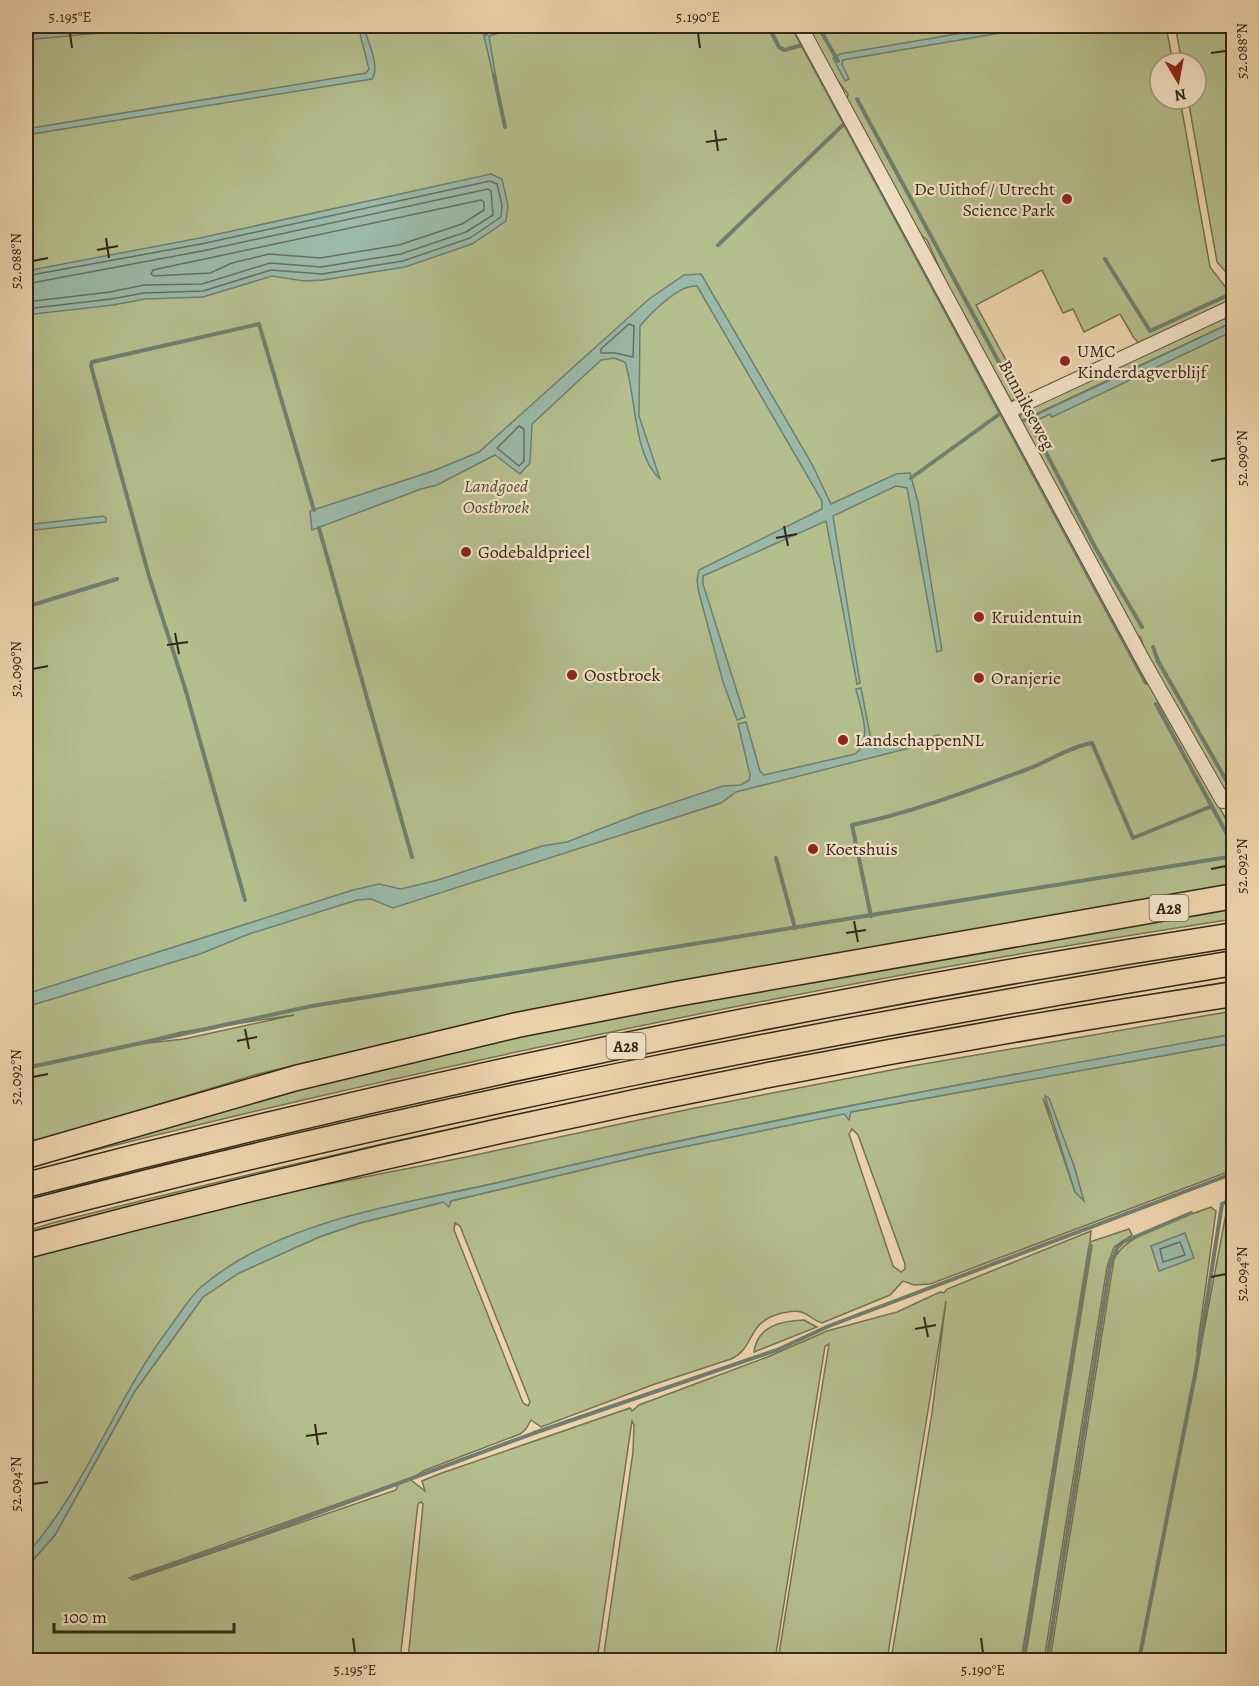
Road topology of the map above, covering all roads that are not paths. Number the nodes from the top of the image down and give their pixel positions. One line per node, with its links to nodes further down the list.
1 (800, 26): 3 (street, Bunnikseweg)
2 (1233, 306): 3 (street)
3 (1011, 410): 4 (street, Bunnikseweg)
4 (1223, 801)
5 (1233, 896): 7 (highway, A28)
6 (1233, 903): 7 (highway, A28)
7 (1106, 921): 11 (highway, A28)
8 (1233, 935): 12 (highway, A28)
9 (1233, 963): 13 (highway, A28)
10 (1232, 995): 14 (highway)
11 (26, 1156)
12 (26, 1185)
13 (26, 1213)
14 (26, 1246)

